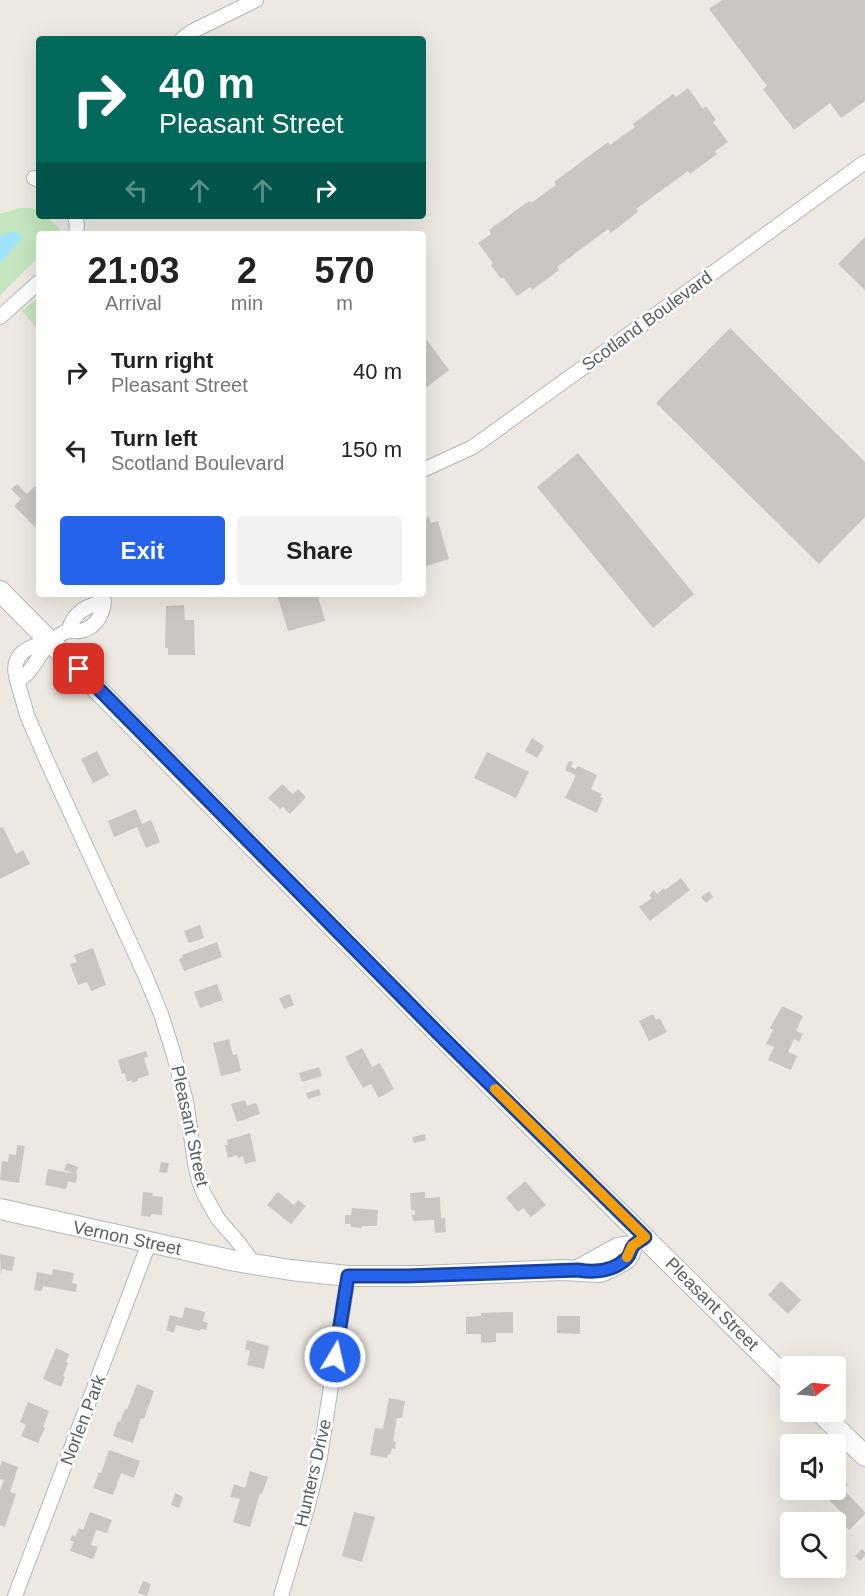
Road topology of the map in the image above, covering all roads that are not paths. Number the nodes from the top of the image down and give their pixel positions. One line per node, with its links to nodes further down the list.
1 (256, 0): 2 (street)
2 (185, 36)
3 (865, 162): 6 (street, Scotland Boulevard)
4 (36, 285): 5 (street)
5 (0, 317)
6 (426, 469)
7 (0, 591): 9 (main road)
8 (107, 597): 9 (street)
9 (51, 641): 11 (main road); 13 (street, Pleasant Street)
10 (0, 1209): 12 (main road, Vernon Street)
11 (639, 1242): 14 (main road); 15 (main road, Pleasant Street)
12 (149, 1243): 13 (main road, Vernon Street); 18 (street, Norlen Park)
13 (254, 1264): 14 (main road)
14 (348, 1276): 19 (street, Hunters Drive)
15 (780, 1373)
16 (830, 1422): 17 (main road)
17 (865, 1456)
18 (15, 1596)
19 (281, 1596)

